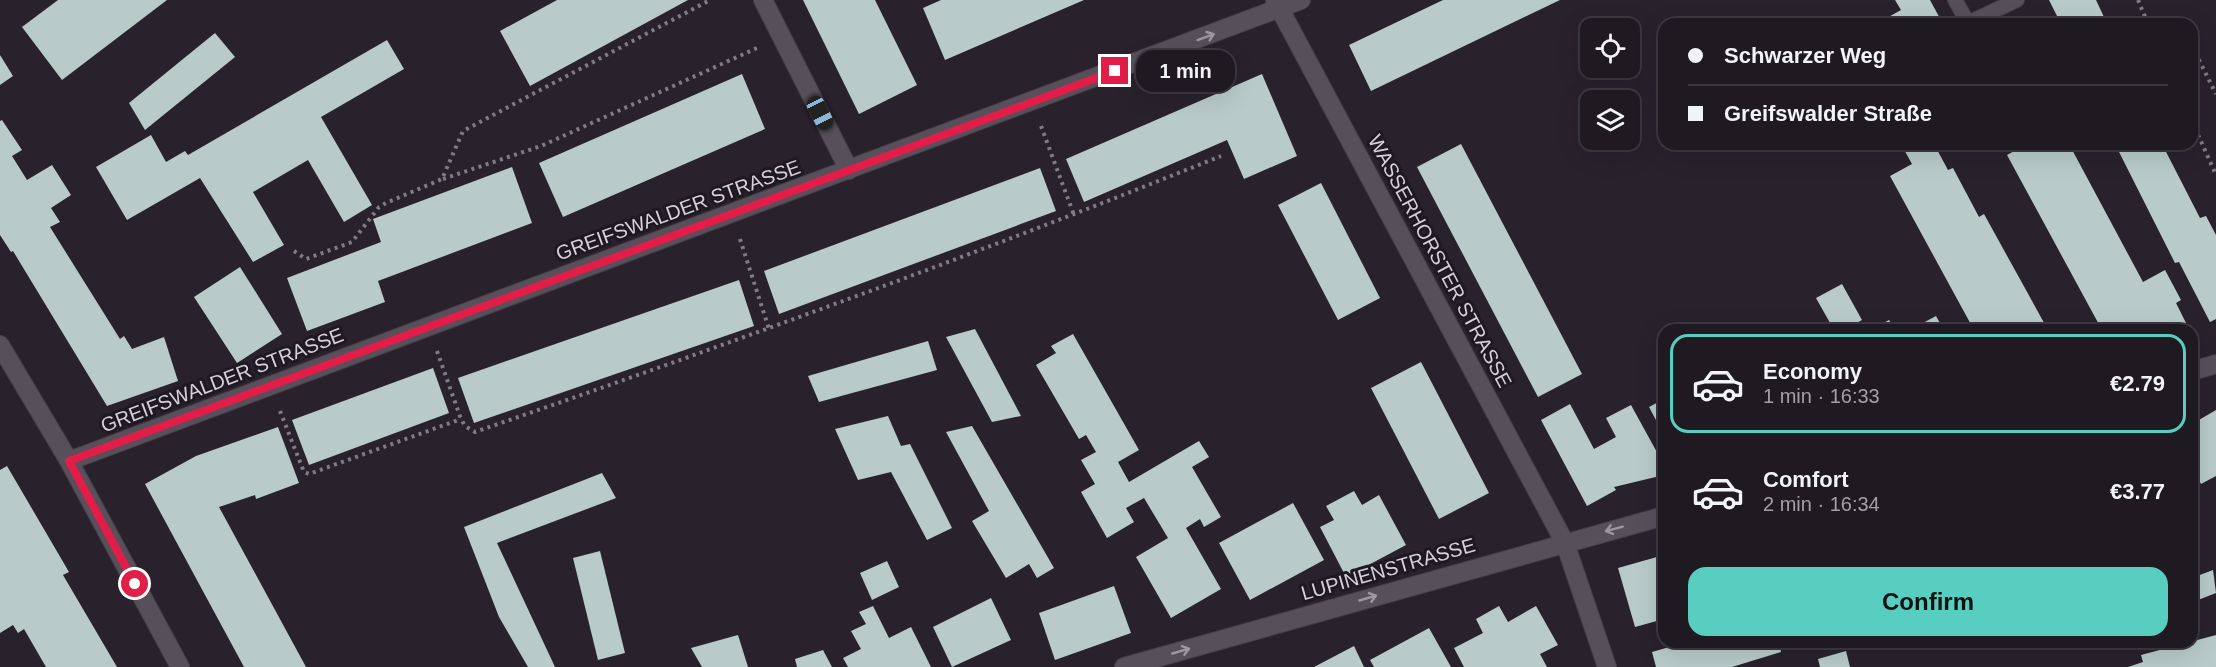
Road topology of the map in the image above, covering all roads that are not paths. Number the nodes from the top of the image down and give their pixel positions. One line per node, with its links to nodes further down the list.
1 (763, 0): 8 (street)
2 (1301, 0): 5 (street, GREIFSWALDER STRASSE)
3 (1955, 0): 6 (lane)
4 (2017, 0): 7 (lane)
5 (1278, 5): 8 (street, GREIFSWALDER STRASSE, one-way to 5); 14 (street, WASSERHORSTER STRASSE)
6 (1965, 18)
7 (1979, 18)
8 (849, 170): 12 (street, GREIFSWALDER STRASSE)
9 (0, 345): 12 (street)
10 (2216, 364): 11 (street)
11 (2198, 369)
12 (69, 461): 15 (street)
13 (1658, 518): 14 (street, LUPINENSTRASSE, one-way to 14)
14 (1565, 543): 16 (street, LUPINENSTRASSE, one-way to 14); 17 (street, WASSERHORSTER STRASSE)
15 (180, 667)
16 (1124, 667)
17 (1607, 667)

